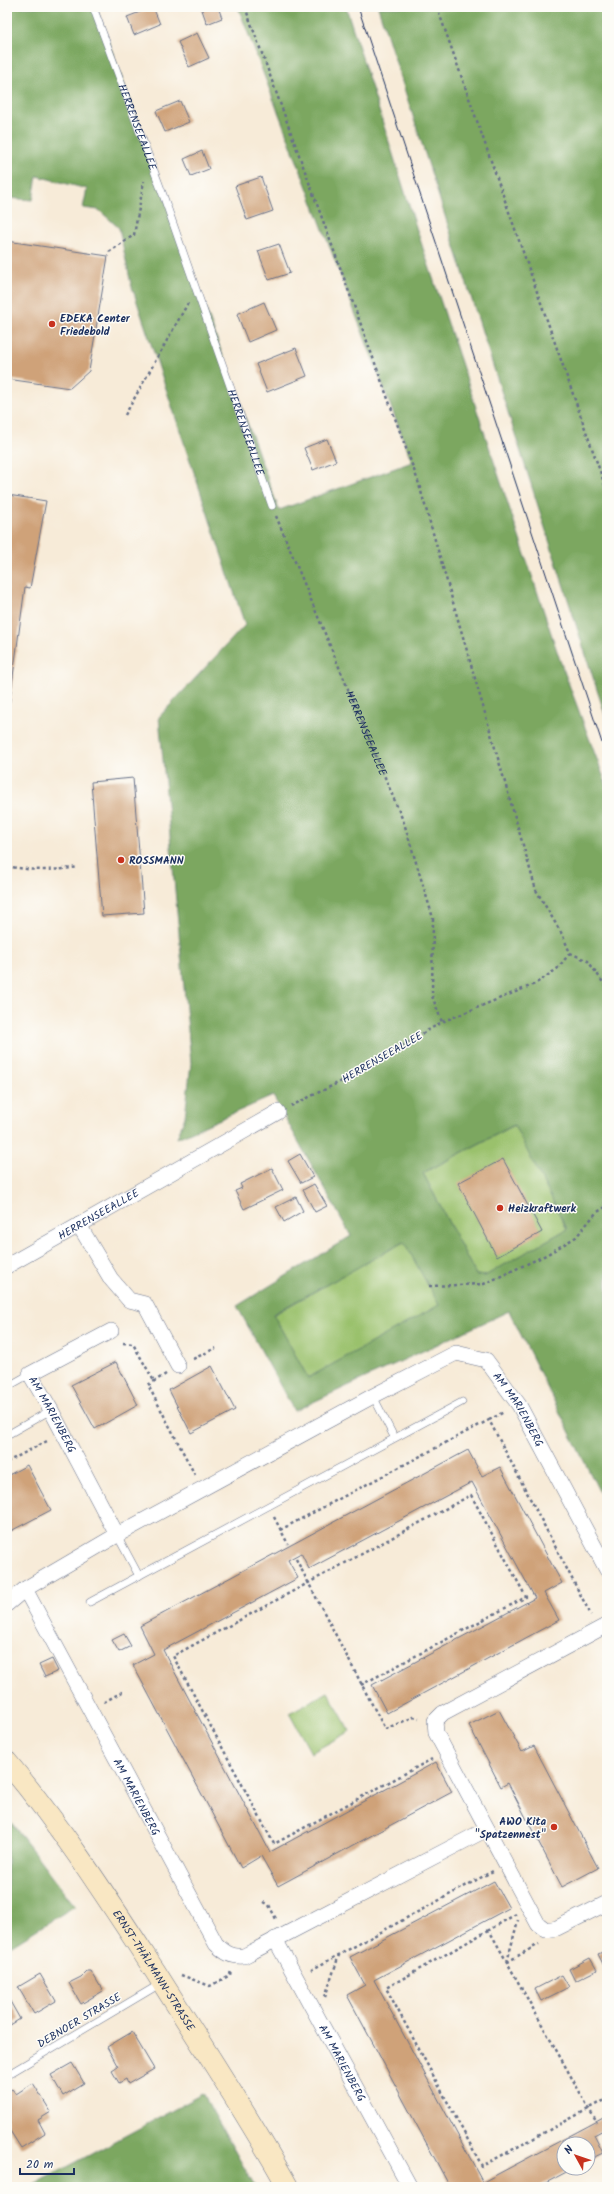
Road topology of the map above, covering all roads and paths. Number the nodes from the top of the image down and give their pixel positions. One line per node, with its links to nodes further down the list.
1 (94, 7): 4 (lane, HERRENSEEALLEE)
2 (245, 7): 12 (path)
3 (437, 7): 8 (path)
4 (148, 156): 5 (path); 6 (lane, HERRENSEEALLEE)
5 (109, 252)
6 (196, 288): 7 (path); 9 (lane, HERRENSEEALLEE)
7 (125, 416)
8 (607, 491)
9 (272, 506): 14 (path, HERRENSEEALLEE)
10 (7, 866): 11 (path)
11 (78, 867)
12 (570, 953): 13 (path); 14 (path)
13 (607, 988)
14 (442, 1022): 15 (path, HERRENSEEALLEE)
15 (278, 1112): 17 (street, HERRENSEEALLEE)
16 (607, 1206): 21 (path)
17 (79, 1225): 18 (street, HERRENSEEALLEE); 25 (street)
18 (29, 1253): 19 (street, HERRENSEEALLEE); 20 (street, HERRENSEEALLEE)
19 (7, 1263)
20 (7, 1266)
21 (429, 1286)
22 (111, 1331): 26 (street, AM MARIENBERG)
23 (118, 1344): 27 (path)
24 (216, 1348): 25 (path)
25 (178, 1366): 27 (path)
26 (30, 1374): 28 (lane); 31 (street, AM MARIENBERG)
27 (154, 1381): 36 (path)
28 (7, 1387)
29 (373, 1396): 34 (lane); 36 (street, AM MARIENBERG); 43 (street, AM MARIENBERG)
30 (462, 1402): 34 (lane)
31 (51, 1410): 32 (street, AM MARIENBERG); 33 (lane)
32 (64, 1433): 35 (path); 39 (street, AM MARIENBERG)
33 (7, 1435)
34 (394, 1437): 37 (lane)
35 (7, 1462)
36 (203, 1488): 39 (street, AM MARIENBERG)
37 (268, 1506): 38 (path); 44 (lane)
38 (280, 1530): 40 (path); 49 (path)
39 (117, 1536): 44 (lane, AM MARIENBERG); 46 (street, AM MARIENBERG)
40 (288, 1544)
41 (296, 1559): 45 (path)
42 (7, 1570): 46 (path)
43 (607, 1570)
44 (139, 1576): 47 (lane)
45 (309, 1584): 50 (path); 50 (path); 54 (path)
46 (20, 1586): 48 (street, AM MARIENBERG); 52 (street, AM MARIENBERG)
47 (90, 1602)
48 (7, 1604)
49 (603, 1627): 53 (street)
50 (361, 1685): 53 (path)
51 (124, 1691): 52 (path)
52 (90, 1710): 64 (street, AM MARIENBERG)
53 (435, 1721): 54 (street)
54 (446, 1752): 56 (street)
55 (7, 1762): 66 (main road, ERNST-THÄLMANN-STRASSE)
56 (487, 1828): 57 (street); 62 (street)
57 (506, 1864): 61 (street); 63 (path)
58 (264, 1902): 62 (path)
59 (607, 1903): 61 (street)
60 (489, 1930): 65 (path); 65 (path); 71 (path)
61 (546, 1930): 65 (path)
62 (279, 1937): 64 (street); 67 (street, AM MARIENBERG)
63 (339, 1955): 67 (path); 68 (path)
64 (233, 1957): 66 (path)
65 (507, 1962): 71 (path)
66 (159, 1978): 69 (lane, DEBNOER STRASSE); 75 (main road, ERNST-THÄLMANN-STRASSE)
67 (296, 1978): 76 (street, AM MARIENBERG)
68 (322, 2005)
69 (7, 2075)
70 (607, 2099): 71 (path)
71 (589, 2109): 72 (path)
72 (597, 2123)
73 (605, 2137): 74 (path)
74 (607, 2141)
75 (288, 2187)
76 (410, 2187)

